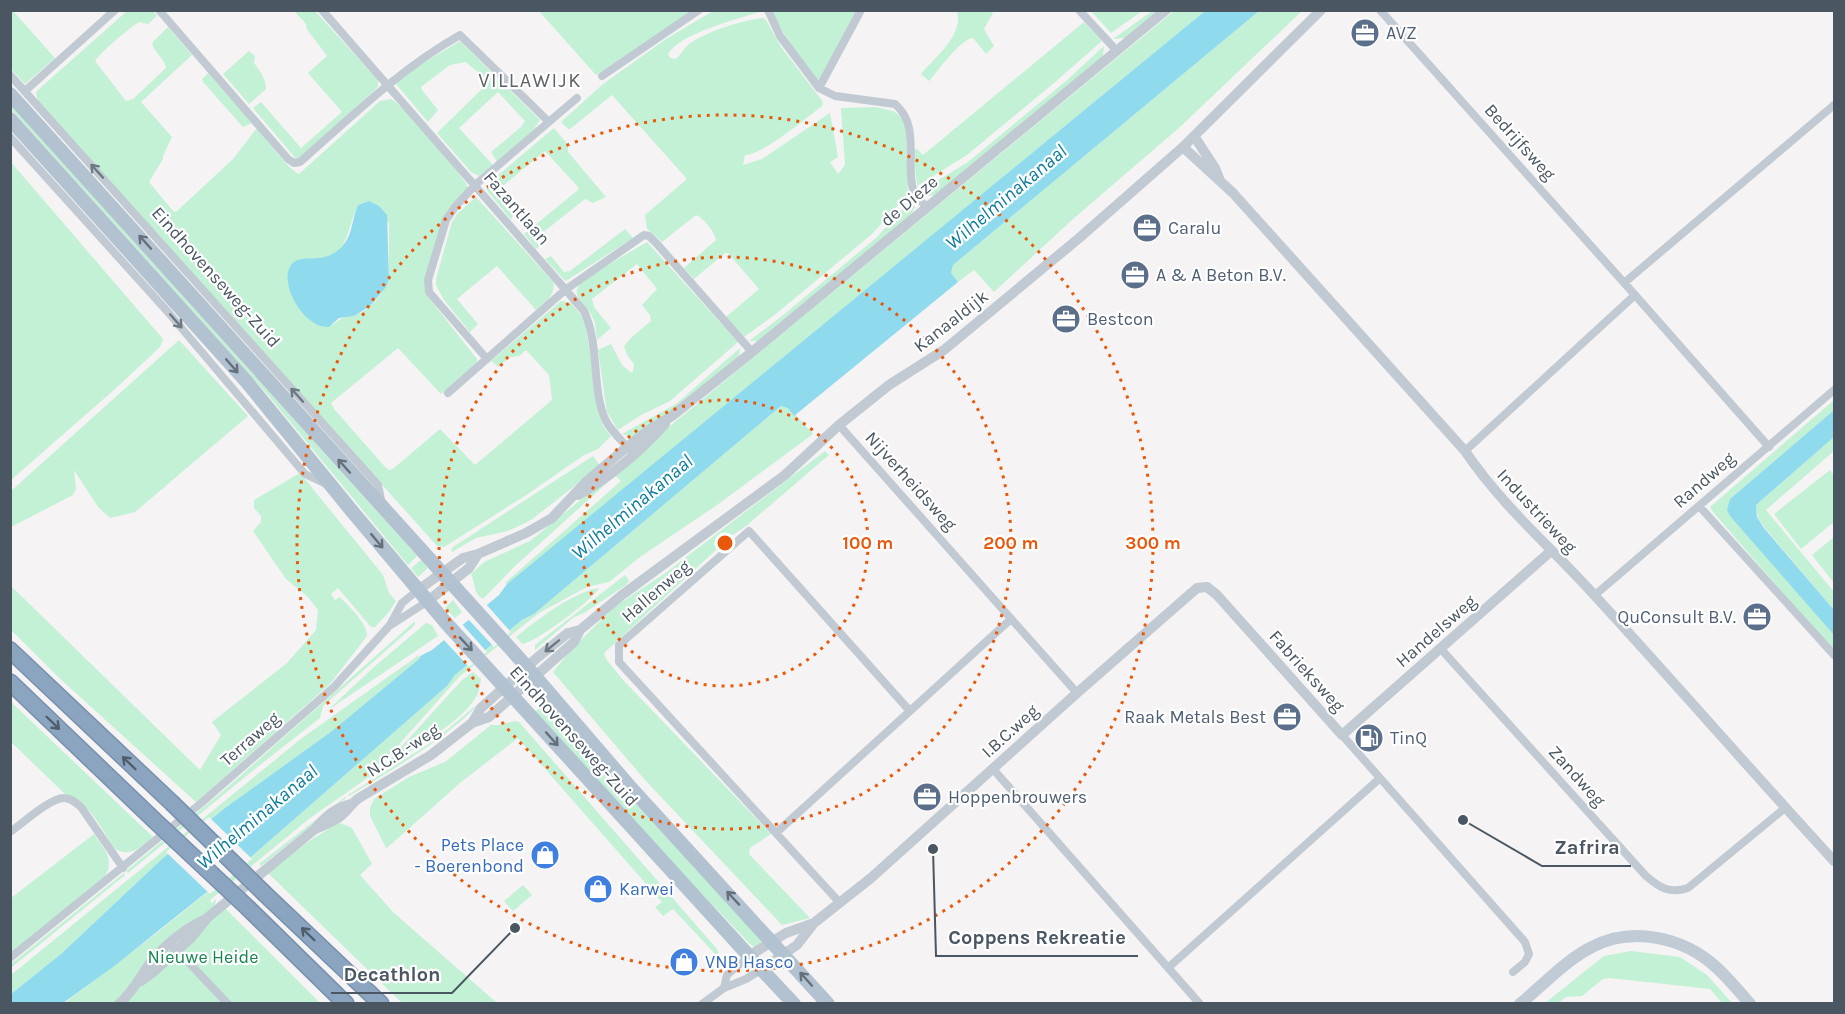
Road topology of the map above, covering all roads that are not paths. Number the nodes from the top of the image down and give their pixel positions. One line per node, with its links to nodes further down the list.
1 (115, 10): 16 (street)
2 (159, 10): 14 (street)
3 (322, 10): 14 (street, Fazantlaan)
4 (699, 10): 13 (street)
5 (768, 10): 15 (street)
6 (861, 10): 15 (street)
7 (1078, 10): 11 (street)
8 (1166, 10): 11 (street, de Dieze)
9 (1321, 10): 22 (street, Kanaaldijk)
10 (1380, 10): 28 (street, Bedrijfsweg)
11 (1117, 51): 27 (street, de Dieze)
12 (10, 75): 16 (street, Eindhovenseweg-Zuid)
13 (602, 76)
14 (387, 84): 21 (street); 26 (street, Fazantlaan)
15 (819, 88): 27 (street)
16 (25, 91): 41 (street, Eindhovenseweg-Zuid, one-way to 16)
17 (10, 94): 41 (main road, Eindhovenseweg-Zuid, one-way to 17)
18 (577, 98): 21 (street)
19 (1834, 105): 28 (street)
20 (10, 119): 39 (main road, Eindhovenseweg-Zuid, one-way to 39)
21 (549, 122): 26 (street)
22 (1194, 136): 24 (street, Kanaaldijk); 25 (street, Industrieweg)
23 (10, 137): 39 (street, Eindhovenseweg-Zuid, one-way to 39)
24 (1183, 147): 25 (street, Industrieweg); 35 (street, Kanaaldijk)
25 (1219, 179): 38 (street, Industrieweg)
26 (475, 185): 29 (street, Fazantlaan); 32 (street)
27 (927, 208): 31 (street, de Dieze)
28 (1624, 283): 30 (street, Bedrijfsweg)
29 (565, 290): 31 (street); 32 (street); 37 (street, Fazantlaan)
30 (1635, 295): 36 (street, Bedrijfsweg); 38 (street)
31 (752, 352): 37 (street, de Dieze)
32 (487, 359): 34 (street)
33 (1834, 390): 36 (street, Randweg)
34 (448, 393)
35 (839, 425): 50 (street, Nijverheidsweg); 55 (street, Kanaaldijk)
36 (1769, 447): 40 (street, Randweg)
37 (630, 451): 43 (street, de Dieze)
38 (1465, 451): 42 (street, Industrieweg)
39 (332, 486): 47 (main road, Eindhovenseweg-Zuid, one-way to 47)
40 (1700, 507): 48 (street, Randweg); 54 (street)
41 (383, 510): 44 (main road, Eindhovenseweg-Zuid)
42 (1551, 551): 48 (street, Industrieweg); 52 (street, Handelsweg)
43 (478, 554): 44 (street, de Dieze); 45 (street, de Dieze)
44 (441, 573): 45 (main road, Eindhovenseweg-Zuid); 47 (street, de Dieze)
45 (451, 584): 49 (street, de Dieze); 55 (main road, Eindhovenseweg-Zuid)
46 (1204, 586): 58 (street, I.B.C.weg); 60 (street, Fabrieksweg)
47 (418, 590): 49 (main road, Eindhovenseweg-Zuid); 51 (street, Terraweg)
48 (1595, 595): 63 (street, Industrieweg)
49 (428, 601): 51 (street, Terraweg); 57 (main road, Eindhovenseweg-Zuid, one-way to 57)
50 (1011, 619): 58 (street, Nijverheidsweg); 59 (street)
51 (390, 625): 67 (street, Terraweg)
52 (1440, 648): 60 (street, Handelsweg); 63 (street, Zandweg)
53 (10, 650): 82 (highway, one-way to 53, bridge)
54 (1834, 656)
55 (531, 672): 57 (street, Kanaaldijk); 70 (main road, Eindhovenseweg-Zuid, one-way to 55)
56 (10, 682): 81 (highway, one-way to 81, bridge)
57 (509, 691): 71 (street, N.C.B.-weg); 73 (main road, Eindhovenseweg-Zuid, one-way to 73)
58 (1077, 693): 61 (street, I.B.C.weg)
59 (909, 710): 65 (street); 65 (street, Hallenweg)
60 (1342, 735): 62 (street, Fabrieksweg)
61 (993, 769): 68 (street, I.B.C.weg); 75 (street)
62 (1379, 779): 75 (street); 77 (street, Fabrieksweg)
63 (1785, 808): 66 (street, Industrieweg)
64 (10, 832): 67 (street)
65 (776, 832): 68 (street)
66 (1834, 861)
67 (123, 868): 74 (street, Terraweg)
68 (840, 903): 69 (street, I.B.C.weg)
69 (814, 923): 70 (street, I.B.C.weg); 72 (street, I.B.C.weg)
70 (773, 941): 72 (main road, Eindhovenseweg-Zuid); 73 (street, I.B.C.weg)
71 (174, 947): 79 (street, N.C.B.-weg); 80 (street)
72 (784, 954): 76 (street, I.B.C.weg); 85 (main road, Eindhovenseweg-Zuid, one-way to 72)
73 (749, 956): 76 (main road, Eindhovenseweg-Zuid); 78 (street)
74 (10, 958)
75 (1169, 967): 86 (street)
76 (762, 969): 78 (street); 84 (main road, Eindhovenseweg-Zuid)
77 (1514, 972)
78 (724, 988): 83 (street)
79 (118, 1004)
80 (228, 1004)
81 (346, 1004)
82 (381, 1004)
83 (702, 1004)
84 (794, 1004)
85 (828, 1004)
86 (1200, 1004)
87 (1520, 1004): 88 (main road)
88 (1750, 1004)

